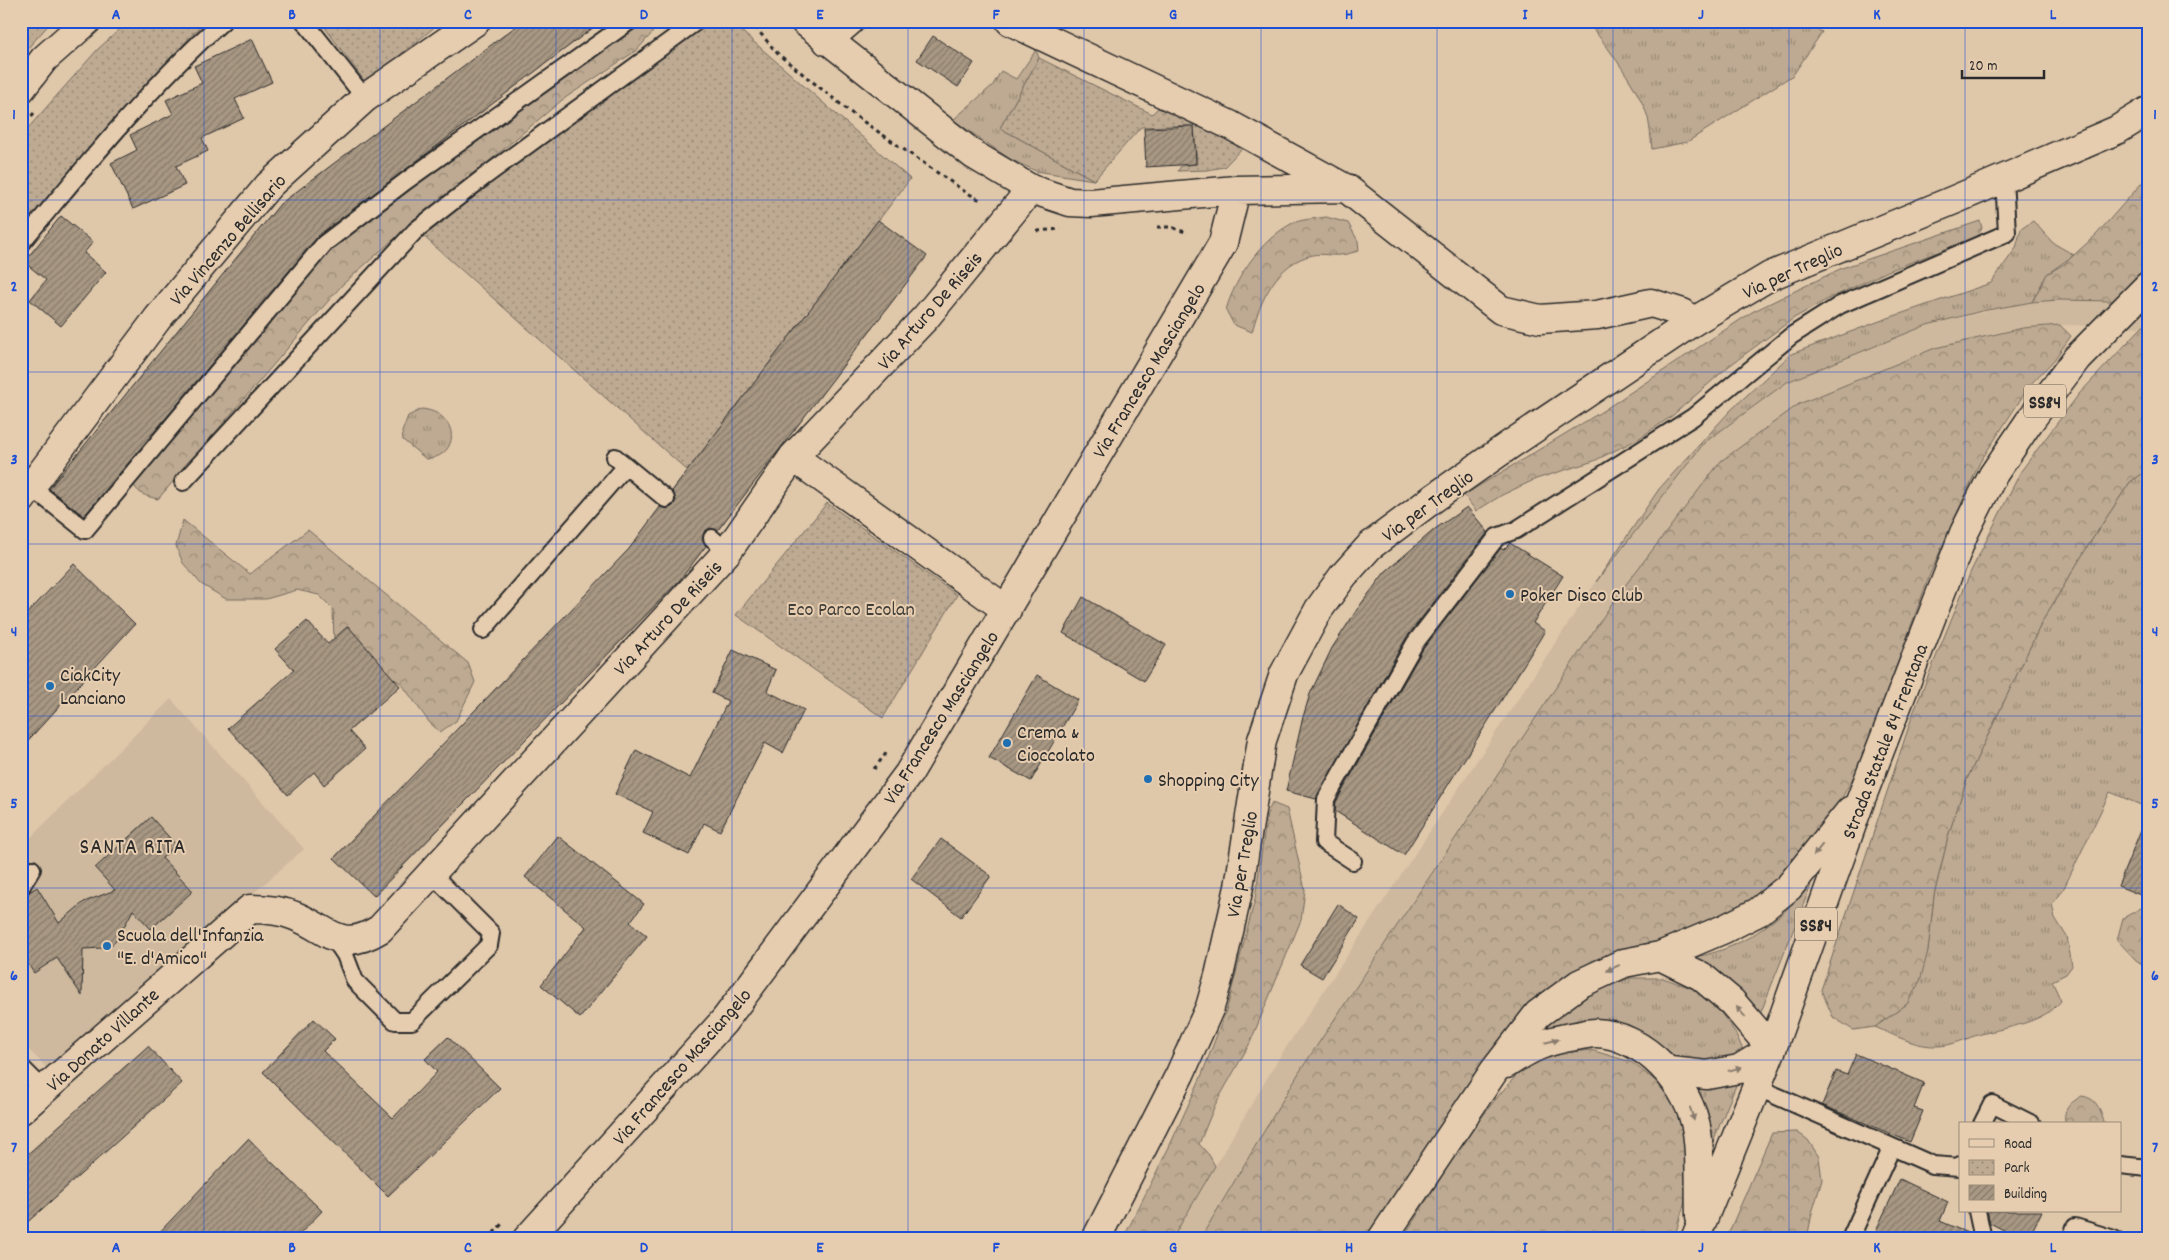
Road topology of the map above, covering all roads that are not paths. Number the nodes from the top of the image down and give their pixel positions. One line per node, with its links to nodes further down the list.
1 (87, 21): 11 (street)
2 (223, 21): 18 (lane)
3 (304, 21): 12 (lane)
4 (476, 21): 12 (street, Via Vincenzo Bellisario)
5 (630, 21): 23 (lane)
6 (697, 21): 22 (lane)
7 (804, 21): 10 (street)
8 (850, 21): 10 (street)
9 (1010, 21): 15 (street)
10 (827, 40): 16 (street)
11 (21, 89)
12 (365, 98): 23 (street, Via Vincenzo Bellisario)
13 (2148, 111): 14 (street, Via per Treglio)
14 (2004, 178): 20 (street, Via per Treglio); 28 (lane)
15 (1346, 188): 17 (street); 20 (street)
16 (1031, 189): 17 (street); 21 (street, Via Arturo De Riseis)
17 (1236, 190): 25 (street, Via Francesco Masciangelo)
18 (21, 243)
19 (2148, 286): 27 (street, Strada Statale 84 Frentana / SS84)
20 (1691, 323): 51 (street, Via per Treglio)
21 (793, 457): 25 (street); 30 (street, Via Arturo De Riseis)
22 (183, 482)
23 (24, 489)
24 (666, 500): 26 (lane)
25 (1007, 610): 50 (street, Via Francesco Masciangelo)
26 (484, 630)
27 (1861, 800): 34 (street, one-way to 34); 35 (street, Strada Statale 84 Frentana / SS84)
28 (1353, 861)
29 (32, 869): 31 (lane)
30 (432, 873): 33 (street, Via Arturo De Riseis); 33 (lane)
31 (21, 887)
32 (250, 909): 33 (street, Via Arturo De Riseis); 40 (street, Via Donato Villante)
33 (333, 937)
34 (1660, 956): 35 (street, one-way to 34); 37 (street, one-way to 37)
35 (1772, 1049): 38 (street, one-way to 35); 39 (street, Strada Statale 84 Frentana / SS84)
36 (21, 1067): 40 (lane)
37 (1494, 1071): 38 (street, one-way to 38); 52 (street)
38 (1670, 1071): 49 (street, one-way to 49)
39 (1756, 1087): 44 (lane); 49 (street, Strada Statale 84 Frentana / SS84)
40 (44, 1090): 41 (street, Via Donato Villante)
41 (21, 1110)
42 (1983, 1122): 43 (lane)
43 (2028, 1122)
44 (1892, 1147): 46 (lane); 53 (lane)
45 (2122, 1165): 47 (lane)
46 (1959, 1167)
47 (2148, 1168)
48 (1977, 1212): 54 (lane)
49 (1697, 1233)
50 (526, 1239)
51 (1096, 1239)
52 (1382, 1239)
53 (1850, 1239)
54 (1983, 1239)
55 (2071, 1239): 56 (lane)
56 (2114, 1239)

